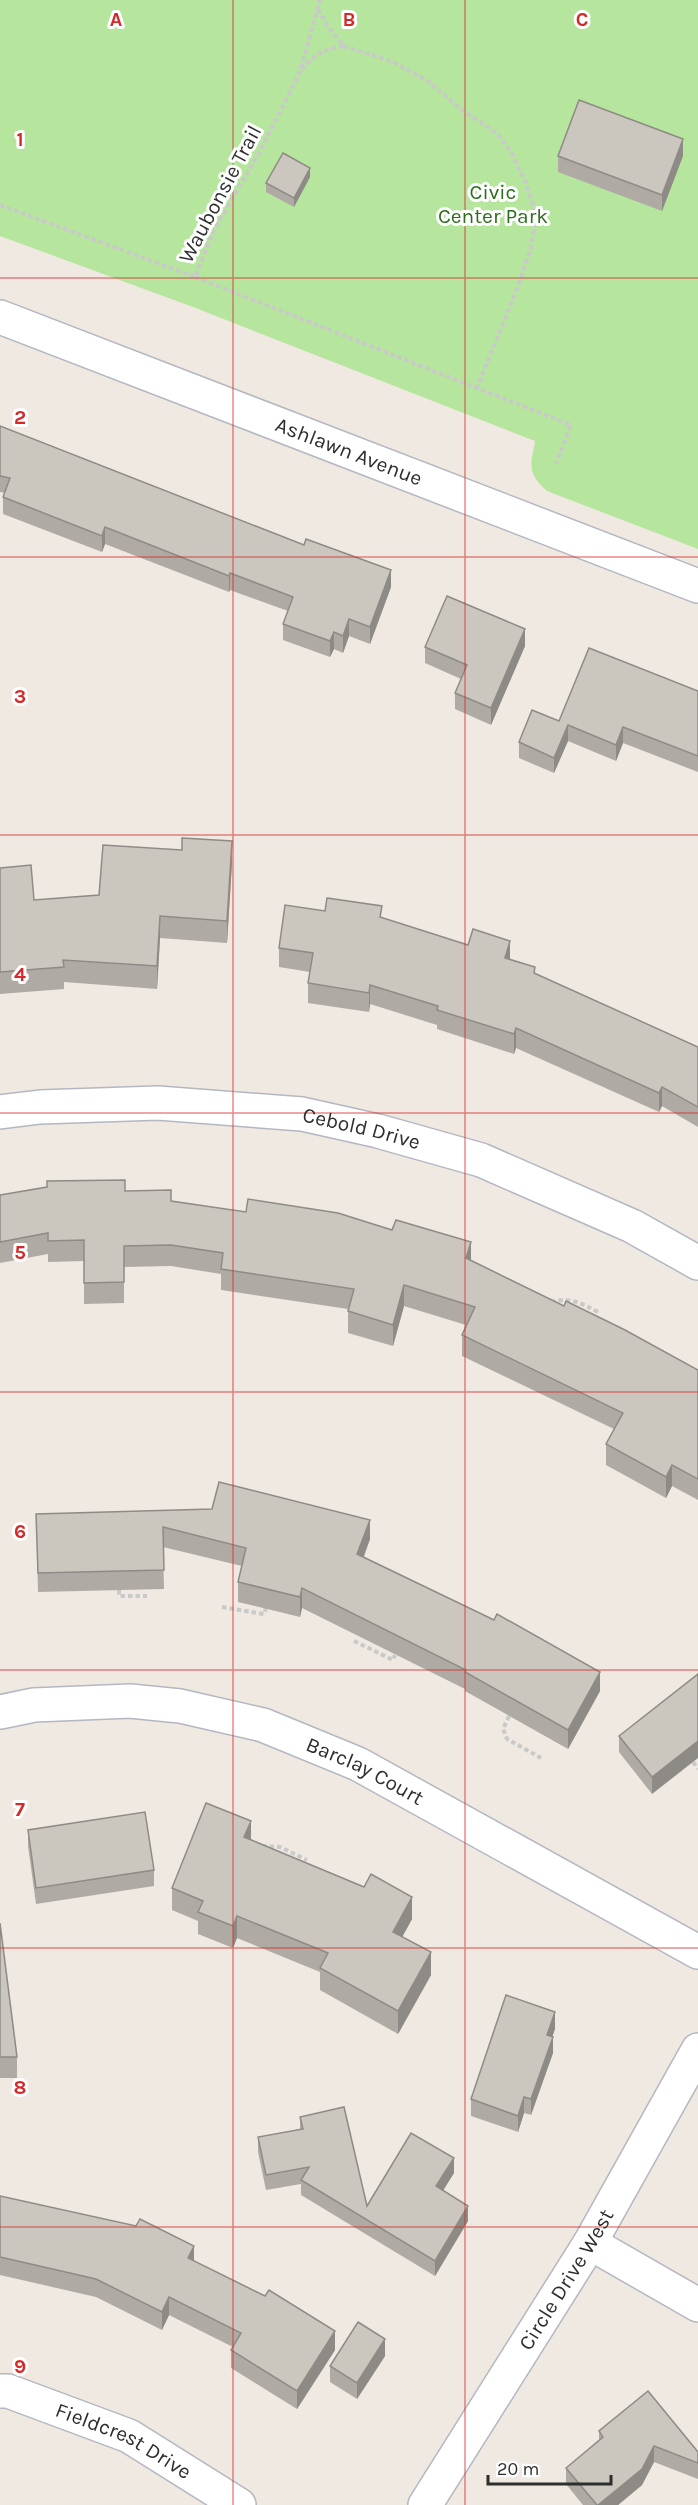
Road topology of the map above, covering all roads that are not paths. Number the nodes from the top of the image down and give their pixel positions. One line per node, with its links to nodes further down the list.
1 (0, 317): 2 (street, Ashlawn Avenue)
2 (698, 586)
3 (0, 1112): 4 (street, Cebold Drive)
4 (698, 1263)
5 (0, 1712): 6 (street, Barclay Court)
6 (698, 1952)
7 (698, 2050): 8 (street, Circle Drive West)
8 (590, 2243): 9 (street); 12 (street, Circle Drive West)
9 (698, 2305)
10 (0, 2391): 11 (street, Fieldcrest Drive)
11 (239, 2505)
12 (425, 2505)

